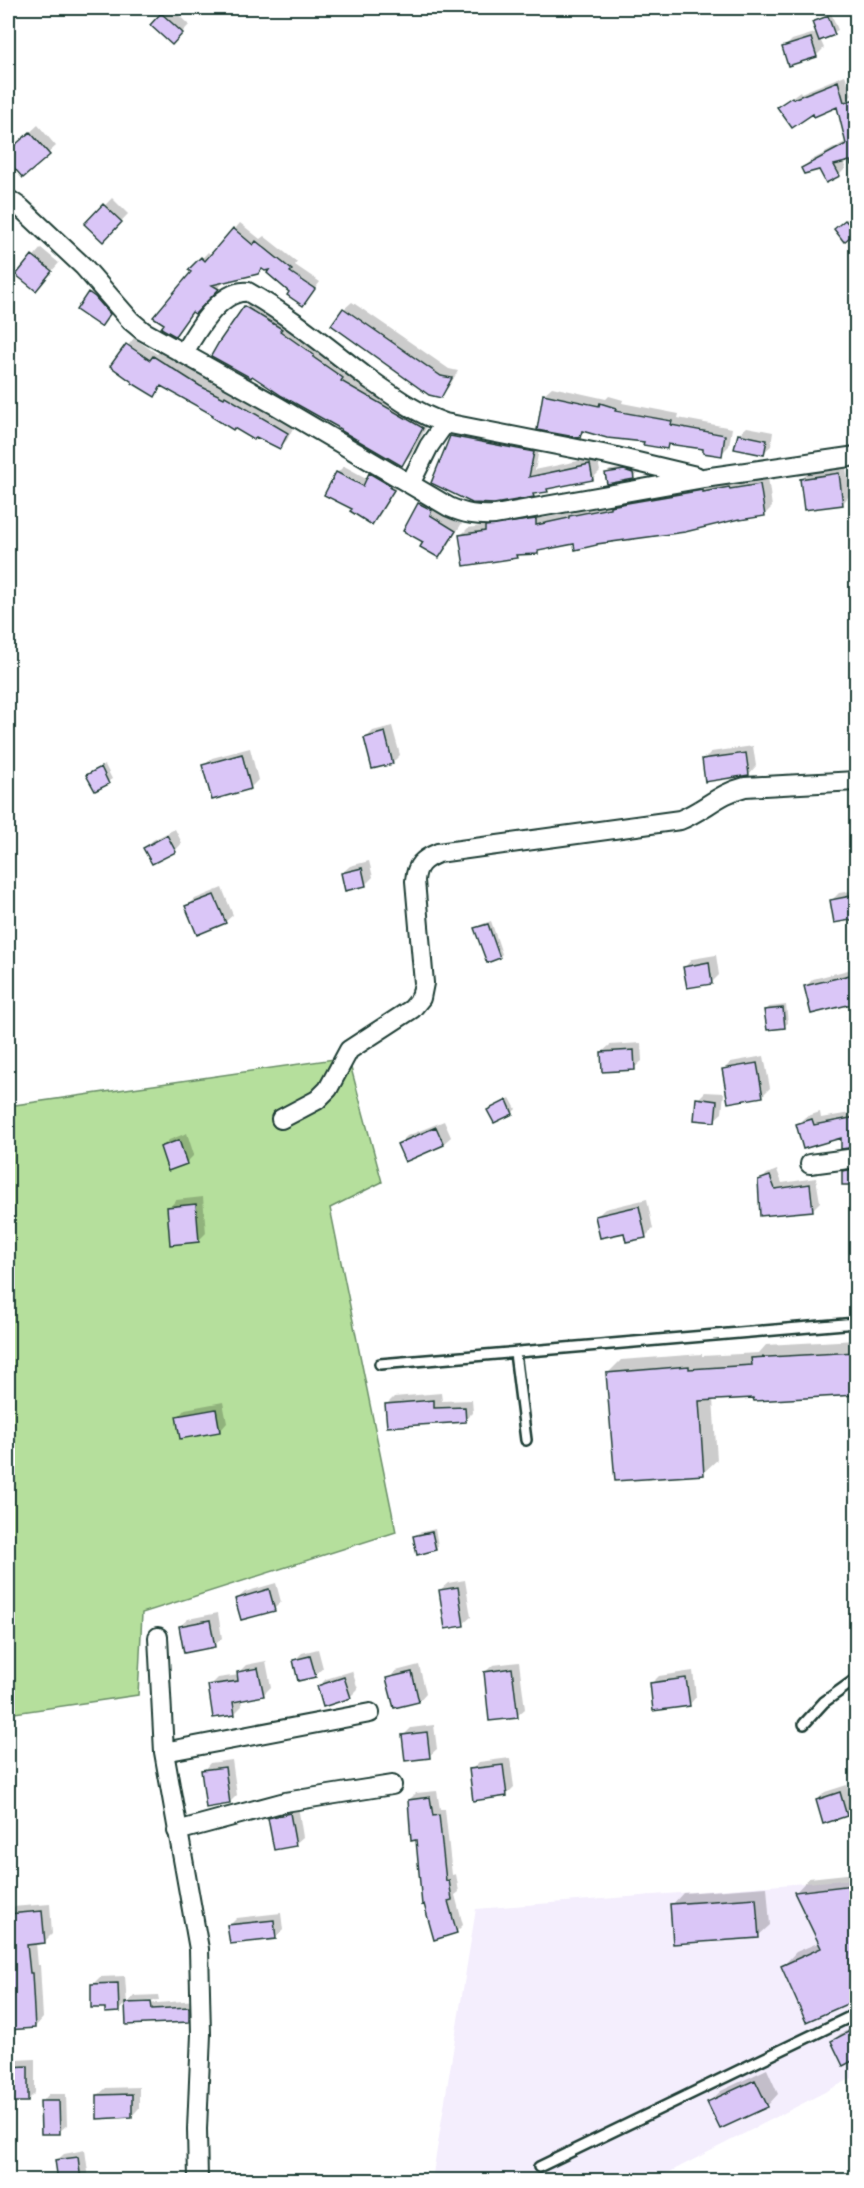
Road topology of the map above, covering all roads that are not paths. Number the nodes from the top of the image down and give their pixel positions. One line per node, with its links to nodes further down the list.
1 (8, 199): 2 (street)
2 (183, 354): 3 (street); 6 (street)
3 (445, 423): 5 (street); 6 (street)
4 (856, 456): 5 (street)
5 (704, 478): 6 (street)
6 (410, 484)
7 (856, 781): 8 (street)
8 (281, 1119)
9 (856, 1158): 10 (street)
10 (810, 1164)
11 (856, 1323): 12 (lane)
12 (515, 1353): 13 (lane); 14 (lane)
13 (380, 1364)
14 (526, 1440)
15 (158, 1636): 19 (street)
16 (856, 1679): 18 (lane)
17 (370, 1713): 19 (street)
18 (804, 1724)
19 (164, 1752): 21 (street)
20 (392, 1785): 21 (street)
21 (177, 1832): 24 (street)
22 (856, 2014): 23 (lane)
23 (539, 2167)
24 (198, 2181)

